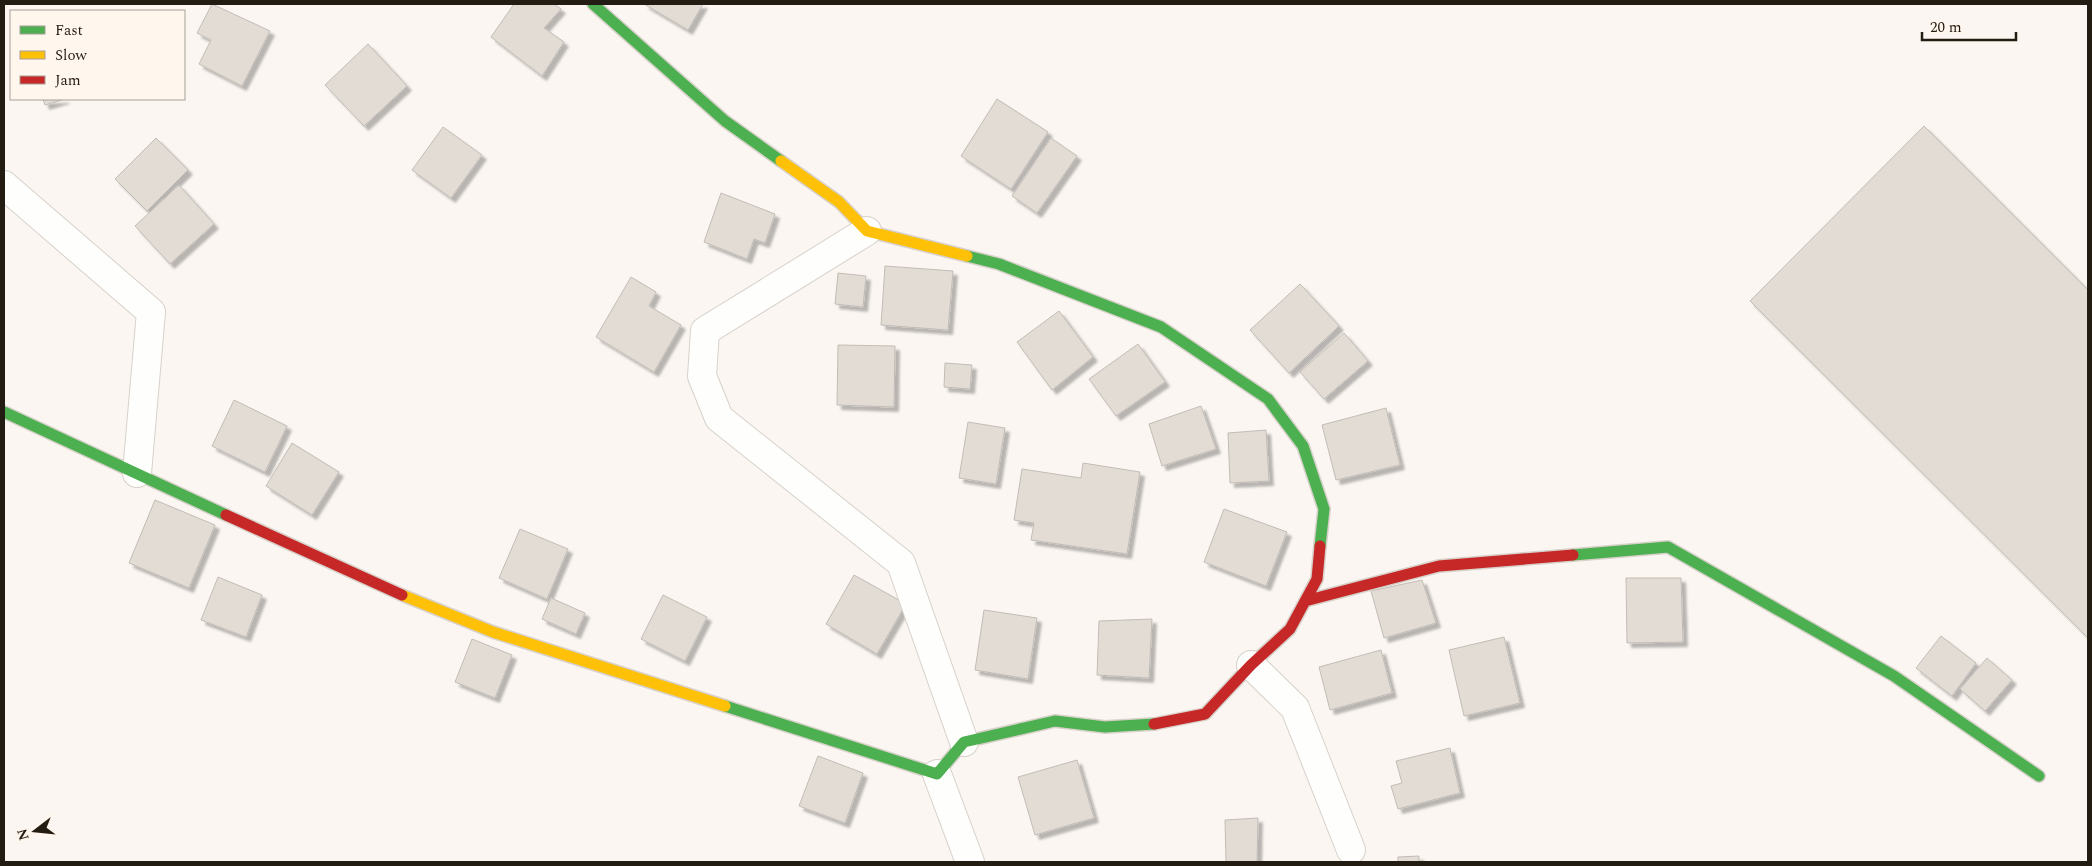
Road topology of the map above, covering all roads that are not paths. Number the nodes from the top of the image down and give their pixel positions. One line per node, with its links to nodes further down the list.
1 (593, 4): 3 (street)
2 (4, 185): 5 (street)
3 (867, 231): 6 (street); 8 (street)
4 (4, 412): 5 (street)
5 (138, 473): 9 (street)
6 (1305, 601): 7 (street); 10 (street)
7 (1251, 665): 8 (street); 11 (street)
8 (964, 742): 9 (street)
9 (937, 774): 12 (street)
10 (2039, 776)
11 (1351, 850)
12 (970, 862)

